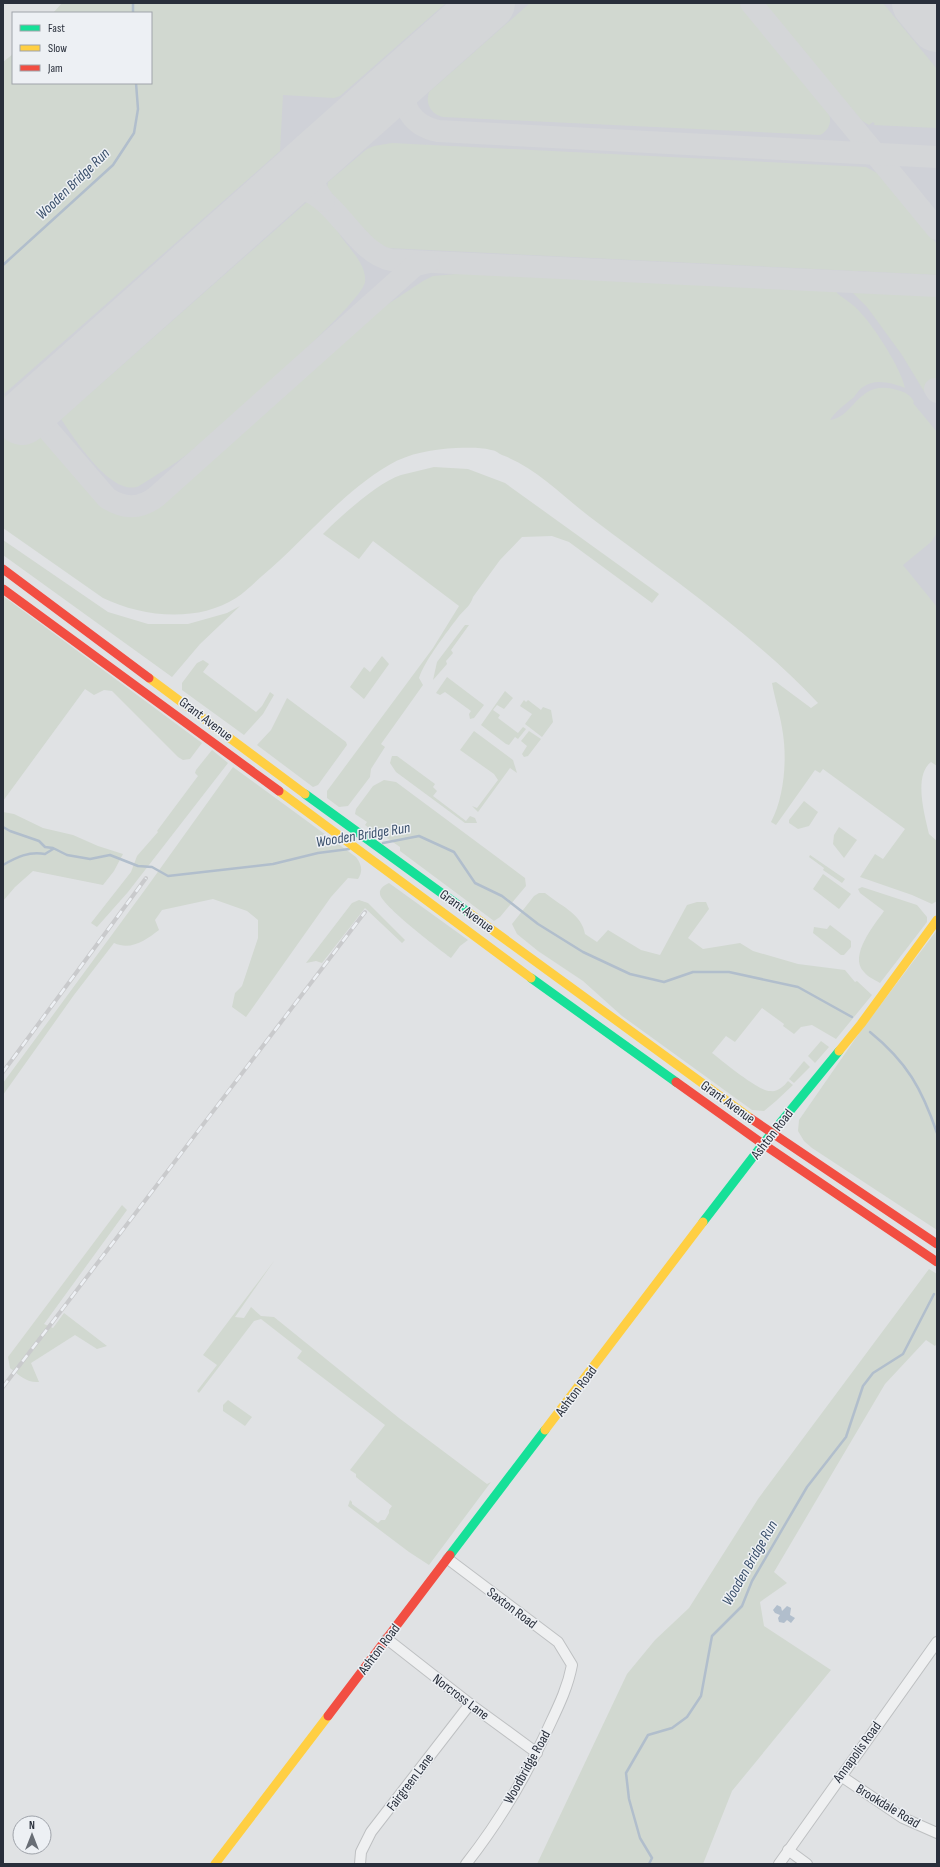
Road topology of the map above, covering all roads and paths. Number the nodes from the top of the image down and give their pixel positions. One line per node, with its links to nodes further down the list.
1 (3, 569): 4 (main road, Grant Avenue)
2 (3, 589): 3 (main road, Grant Avenue)
3 (253, 772): 4 (main road); 7 (main road, Grant Avenue)
4 (314, 799): 6 (main road, Grant Avenue)
5 (937, 920): 8 (main road, Ashton Road)
6 (564, 982): 7 (main road); 8 (main road, Grant Avenue)
7 (555, 996): 9 (main road, Grant Avenue)
8 (772, 1134): 9 (main road, Ashton Road); 10 (main road, Grant Avenue)
9 (763, 1144): 12 (main road, Grant Avenue); 14 (main road, Ashton Road)
10 (927, 1238): 11 (main road, Grant Avenue); 12 (main road)
11 (937, 1244)
12 (918, 1249): 13 (main road, Grant Avenue)
13 (937, 1262)
14 (448, 1559): 15 (main road, Ashton Road); 17 (street, Saxton Road)
15 (387, 1639): 18 (street, Norcross Lane); 23 (main road, Ashton Road)
16 (937, 1642): 20 (street, Annapolis Road)
17 (570, 1662): 19 (street, Woodbridge Road)
18 (470, 1704): 19 (street, Norcross Lane); 24 (street, Fairgreen Lane)
19 (537, 1753): 25 (street, Woodbridge Road)
20 (840, 1776): 21 (street, Brookdale Road); 22 (street, Annapolis Road)
21 (937, 1833)
22 (788, 1850): 26 (street, Annapolis Road); 27 (street)
23 (215, 1864)
24 (360, 1864)
25 (466, 1864)
26 (779, 1864)
27 (807, 1864)

